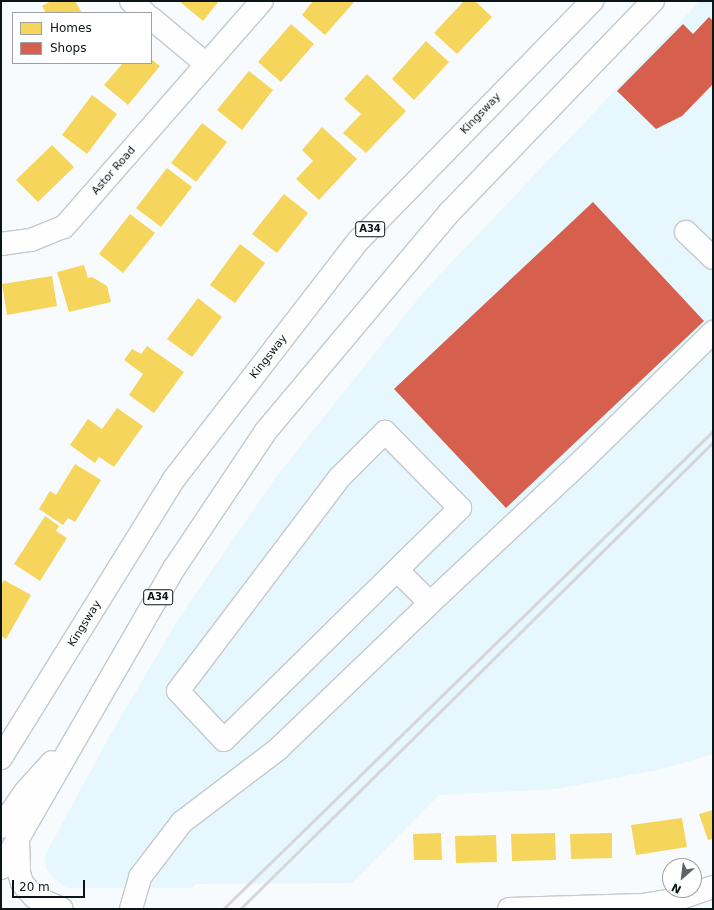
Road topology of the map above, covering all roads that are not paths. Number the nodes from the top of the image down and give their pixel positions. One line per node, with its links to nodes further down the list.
1 (131, 1): 5 (main road)
2 (262, 1): 7 (main road, Astor Road)
3 (592, 1): 15 (main road, Kingsway / A34)
4 (653, 1): 14 (main road, A34)
5 (144, 12)
6 (152, 19): 7 (main road)
7 (206, 64): 9 (main road, Astor Road)
8 (686, 232): 10 (main road)
9 (1, 244)
10 (713, 258)
11 (713, 332): 13 (main road)
12 (398, 571): 12 (main road); 13 (main road)
13 (430, 603): 22 (main road)
14 (80, 730): 16 (main road, A34); 17 (main road, A34)
15 (1, 758)
16 (1, 827)
17 (18, 840): 18 (main road, A34); 21 (main road)
18 (1, 868)
19 (713, 887): 20 (main road)
20 (687, 904): 23 (main road)
21 (62, 909)
22 (131, 909)
23 (509, 909)

